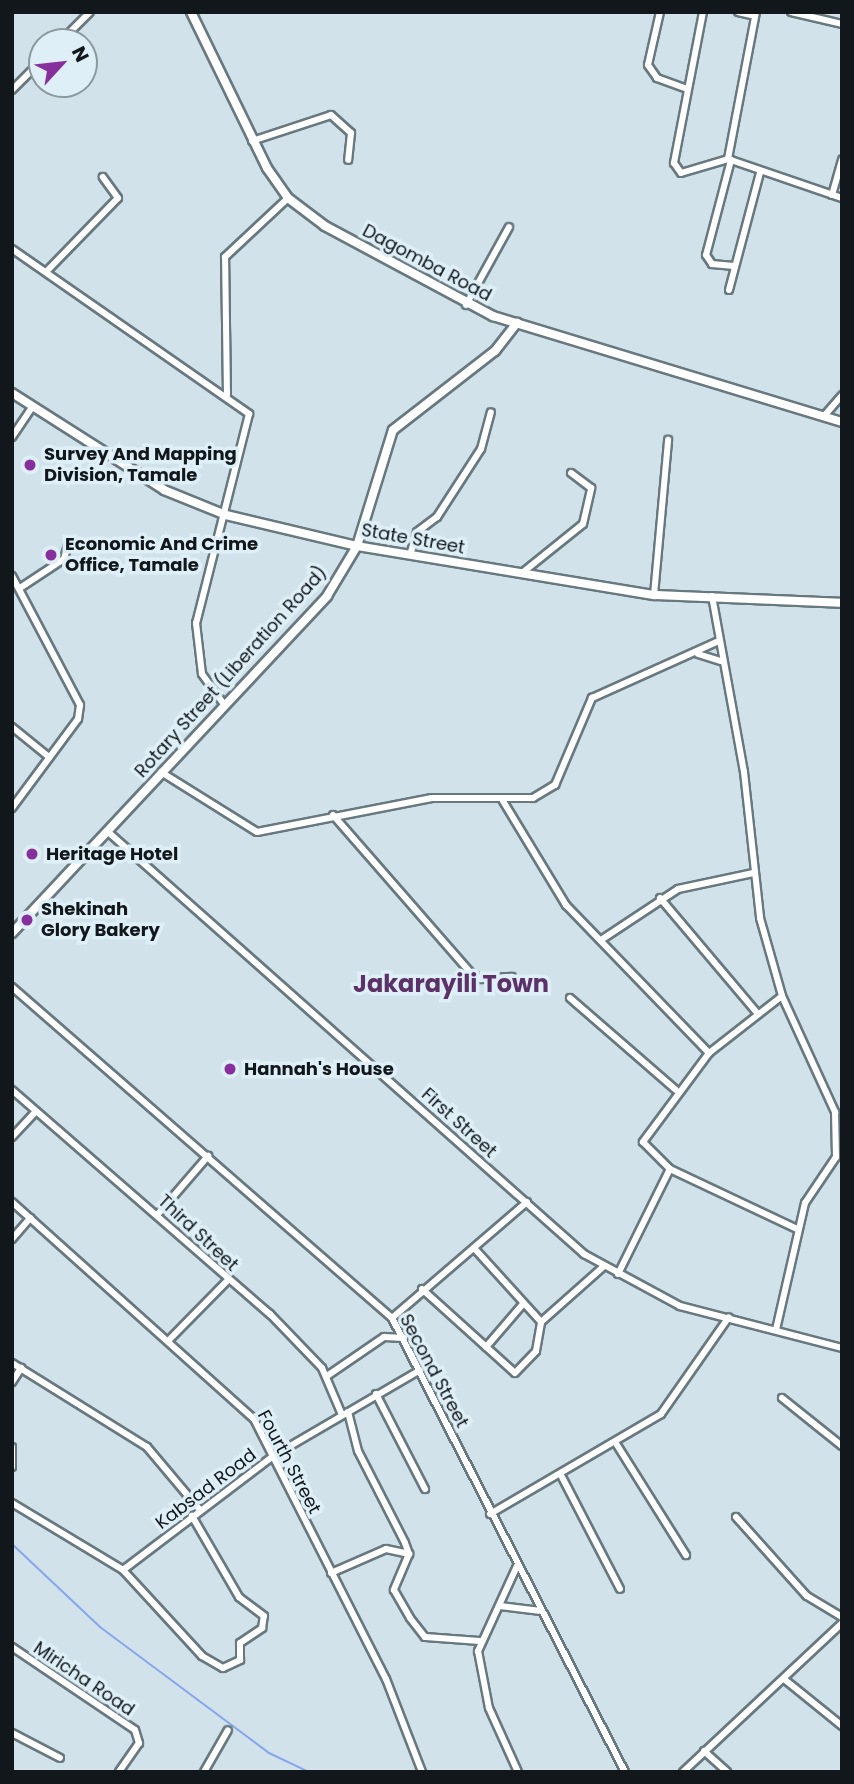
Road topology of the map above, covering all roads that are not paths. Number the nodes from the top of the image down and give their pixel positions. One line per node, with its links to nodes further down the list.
1 (90, 12): 9 (street)
2 (191, 12): 13 (street, Dagomba Road)
3 (660, 12): 11 (street)
4 (703, 12): 11 (street)
5 (738, 12): 7 (street)
6 (792, 12): 8 (street)
7 (755, 14): 16 (street)
8 (842, 24)
9 (74, 28)
10 (28, 74): 12 (street)
11 (685, 88): 16 (street)
12 (12, 90)
13 (251, 141): 15 (street); 20 (street, Dagomba Road)
14 (842, 159): 19 (street)
15 (348, 160)
16 (729, 160): 17 (street); 24 (street)
17 (760, 173): 19 (street); 24 (street)
18 (103, 177): 25 (street)
19 (832, 195): 21 (street)
20 (288, 198): 27 (street, Dagomba Road); 30 (street)
21 (842, 198)
22 (509, 227): 27 (street)
23 (12, 249): 25 (street)
24 (734, 266): 26 (street)
25 (46, 272): 30 (street)
26 (729, 290)
27 (466, 305): 28 (street, Dagomba Road)
28 (517, 323): 34 (street, Dagomba Road); 41 (street, Rotary Street (Liberation Road))
29 (12, 393): 32 (street, State Street)
30 (228, 395): 39 (street)
31 (842, 395): 34 (street)
32 (33, 406): 36 (street); 39 (street, State Street)
33 (491, 412): 42 (street)
34 (824, 416): 35 (street, Dagomba Road)
35 (842, 422)
36 (12, 437)
37 (668, 440): 46 (street)
38 (571, 473): 43 (street)
39 (226, 515): 41 (street, State Street); 52 (street)
40 (69, 542): 45 (street)
41 (357, 546): 42 (street, State Street); 52 (street, Rotary Street (Liberation Road))
42 (410, 555): 43 (street, State Street)
43 (522, 573): 46 (street, State Street)
44 (12, 576): 45 (street)
45 (20, 588): 54 (street)
46 (654, 595): 47 (street, State Street)
47 (712, 596): 48 (street, State Street); 49 (street)
48 (842, 603)
49 (719, 641): 50 (street); 51 (street)
50 (698, 654): 51 (street); 56 (street)
51 (721, 661): 60 (street)
52 (224, 704): 55 (street, Rotary Street (Liberation Road))
53 (12, 727): 54 (street)
54 (50, 757): 57 (street)
55 (161, 772): 58 (street); 59 (street, Rotary Street (Liberation Road))
56 (503, 801): 58 (street); 63 (street)
57 (12, 808)
58 (333, 816): 64 (street)
59 (107, 831): 62 (street, Rotary Street (Liberation Road)); 79 (street, First Street)
60 (753, 873): 61 (street); 66 (street)
61 (660, 898): 63 (street); 68 (street)
62 (12, 933)
63 (601, 940): 69 (street)
64 (512, 977)
65 (12, 987): 76 (street, Second Street)
66 (782, 996): 68 (street); 72 (street)
67 (570, 998): 71 (street)
68 (758, 1014): 69 (street)
69 (709, 1053): 71 (street)
70 (12, 1090): 74 (street, Third Street)
71 (676, 1090): 77 (street)
72 (831, 1094): 73 (street); 82 (street)
73 (842, 1094)
74 (36, 1111): 75 (street); 80 (street, Third Street)
75 (12, 1137)
76 (208, 1156): 80 (street); 91 (street, Second Street)
77 (670, 1169): 82 (street); 86 (street)
78 (12, 1202): 81 (street, Fourth Street)
79 (527, 1202): 84 (street); 85 (street, First Street)
80 (158, 1214): 87 (street, Third Street)
81 (30, 1218): 83 (street); 95 (street, Fourth Street)
82 (797, 1229): 93 (street)
83 (12, 1239)
84 (474, 1248): 88 (street); 89 (street)
85 (604, 1266): 86 (street, First Street); 92 (street)
86 (618, 1274): 90 (street, First Street)
87 (228, 1280): 95 (street); 101 (street, Third Street)
88 (422, 1289): 91 (street); 96 (street)
89 (523, 1304): 92 (street); 96 (street)
90 (729, 1317): 93 (street, First Street); 106 (street)
91 (392, 1318): 94 (street, Second Street)
92 (541, 1322): 96 (street)
93 (776, 1330): 97 (street, First Street)
94 (404, 1338): 100 (street, Second Street); 101 (street)
95 (169, 1340): 109 (street, Fourth Street)
96 (486, 1347)
97 (842, 1348)
98 (12, 1363): 99 (street)
99 (21, 1368): 102 (street); 114 (street)
100 (420, 1370): 103 (street, Kabsad Road); 115 (street, Second Street)
101 (327, 1376): 105 (street, Third Street)
102 (12, 1382)
103 (376, 1394): 105 (street, Kabsad Road); 112 (street)
104 (782, 1398): 107 (street)
105 (345, 1413): 109 (street, Kabsad Road); 118 (street, Third Street)
106 (617, 1444): 111 (street); 119 (street)
107 (842, 1446)
108 (12, 1447): 110 (street)
109 (273, 1456): 114 (street, Kabsad Road); 122 (street, Fourth Street)
110 (12, 1467)
111 (562, 1477): 115 (street); 123 (street)
112 (425, 1489)
113 (12, 1503): 121 (street)
114 (200, 1510): 116 (street, Kabsad Road)
115 (490, 1514): 120 (street, Second Street)
116 (192, 1516): 121 (street, Kabsad Road); 121 (street)
117 (736, 1517): 126 (street)
118 (409, 1554): 122 (street); 128 (street)
119 (686, 1555)
120 (517, 1566): 124 (street); 125 (street, Second Street)
121 (123, 1570)
122 (331, 1573): 138 (street, Fourth Street)
123 (620, 1589)
124 (500, 1606): 125 (street); 128 (street)
125 (540, 1611): 140 (street, Second Street)
126 (842, 1617)
127 (842, 1623): 130 (street)
128 (480, 1641): 139 (street)
129 (12, 1647): 136 (street, Miricha Road)
130 (784, 1679): 131 (street); 134 (street)
131 (842, 1726)
132 (228, 1730): 137 (street)
133 (12, 1733): 135 (street)
134 (704, 1751): 141 (street); 142 (street)
135 (61, 1758)
136 (119, 1772)
137 (204, 1772)
138 (422, 1772)
139 (518, 1772)
140 (625, 1772)
141 (683, 1772)
142 (727, 1772)

